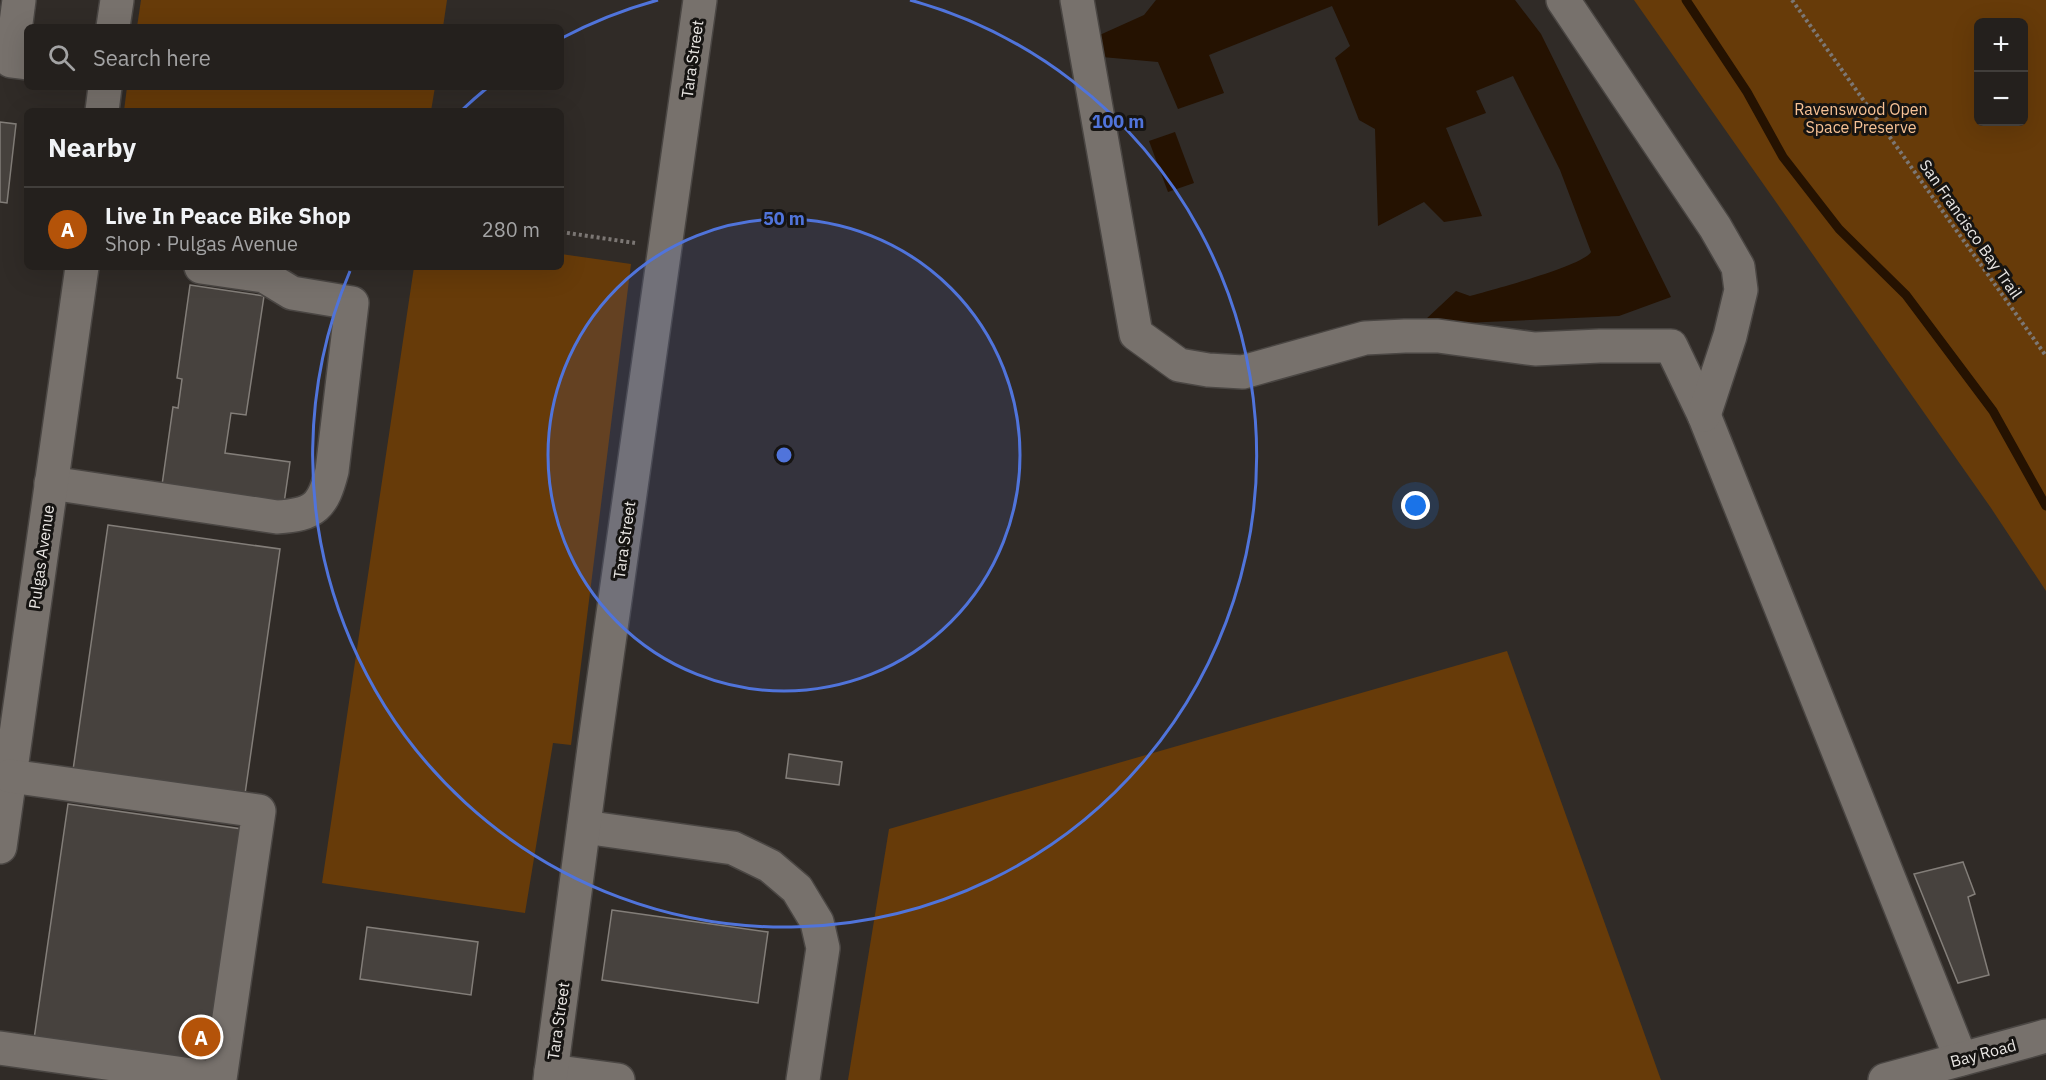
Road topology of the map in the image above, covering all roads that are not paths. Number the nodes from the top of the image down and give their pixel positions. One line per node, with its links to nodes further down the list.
1 (19, 0): 7 (street)
2 (117, 0): 6 (street)
3 (700, 0): 16 (street, Tara Street)
4 (1077, 0): 12 (street)
5 (1563, 0): 12 (street)
6 (113, 24)
7 (24, 62)
8 (105, 90): 9 (street)
9 (102, 108)
10 (82, 270): 13 (street, Pulgas Avenue)
11 (222, 270): 13 (street)
12 (1704, 415): 20 (street)
13 (51, 483): 14 (street, Pulgas Avenue)
14 (14, 646): 15 (street, Pulgas Avenue)
15 (10, 776): 17 (street, Pulgas Avenue); 19 (street)
16 (584, 827): 21 (street, Tara Street); 23 (street)
17 (0, 847)
18 (2046, 1036): 20 (street, Bay Road)
19 (0, 1048)
20 (1961, 1059): 24 (street, Bay Road)
21 (550, 1076): 22 (street)
22 (618, 1080)
23 (802, 1080)
24 (1885, 1080)

